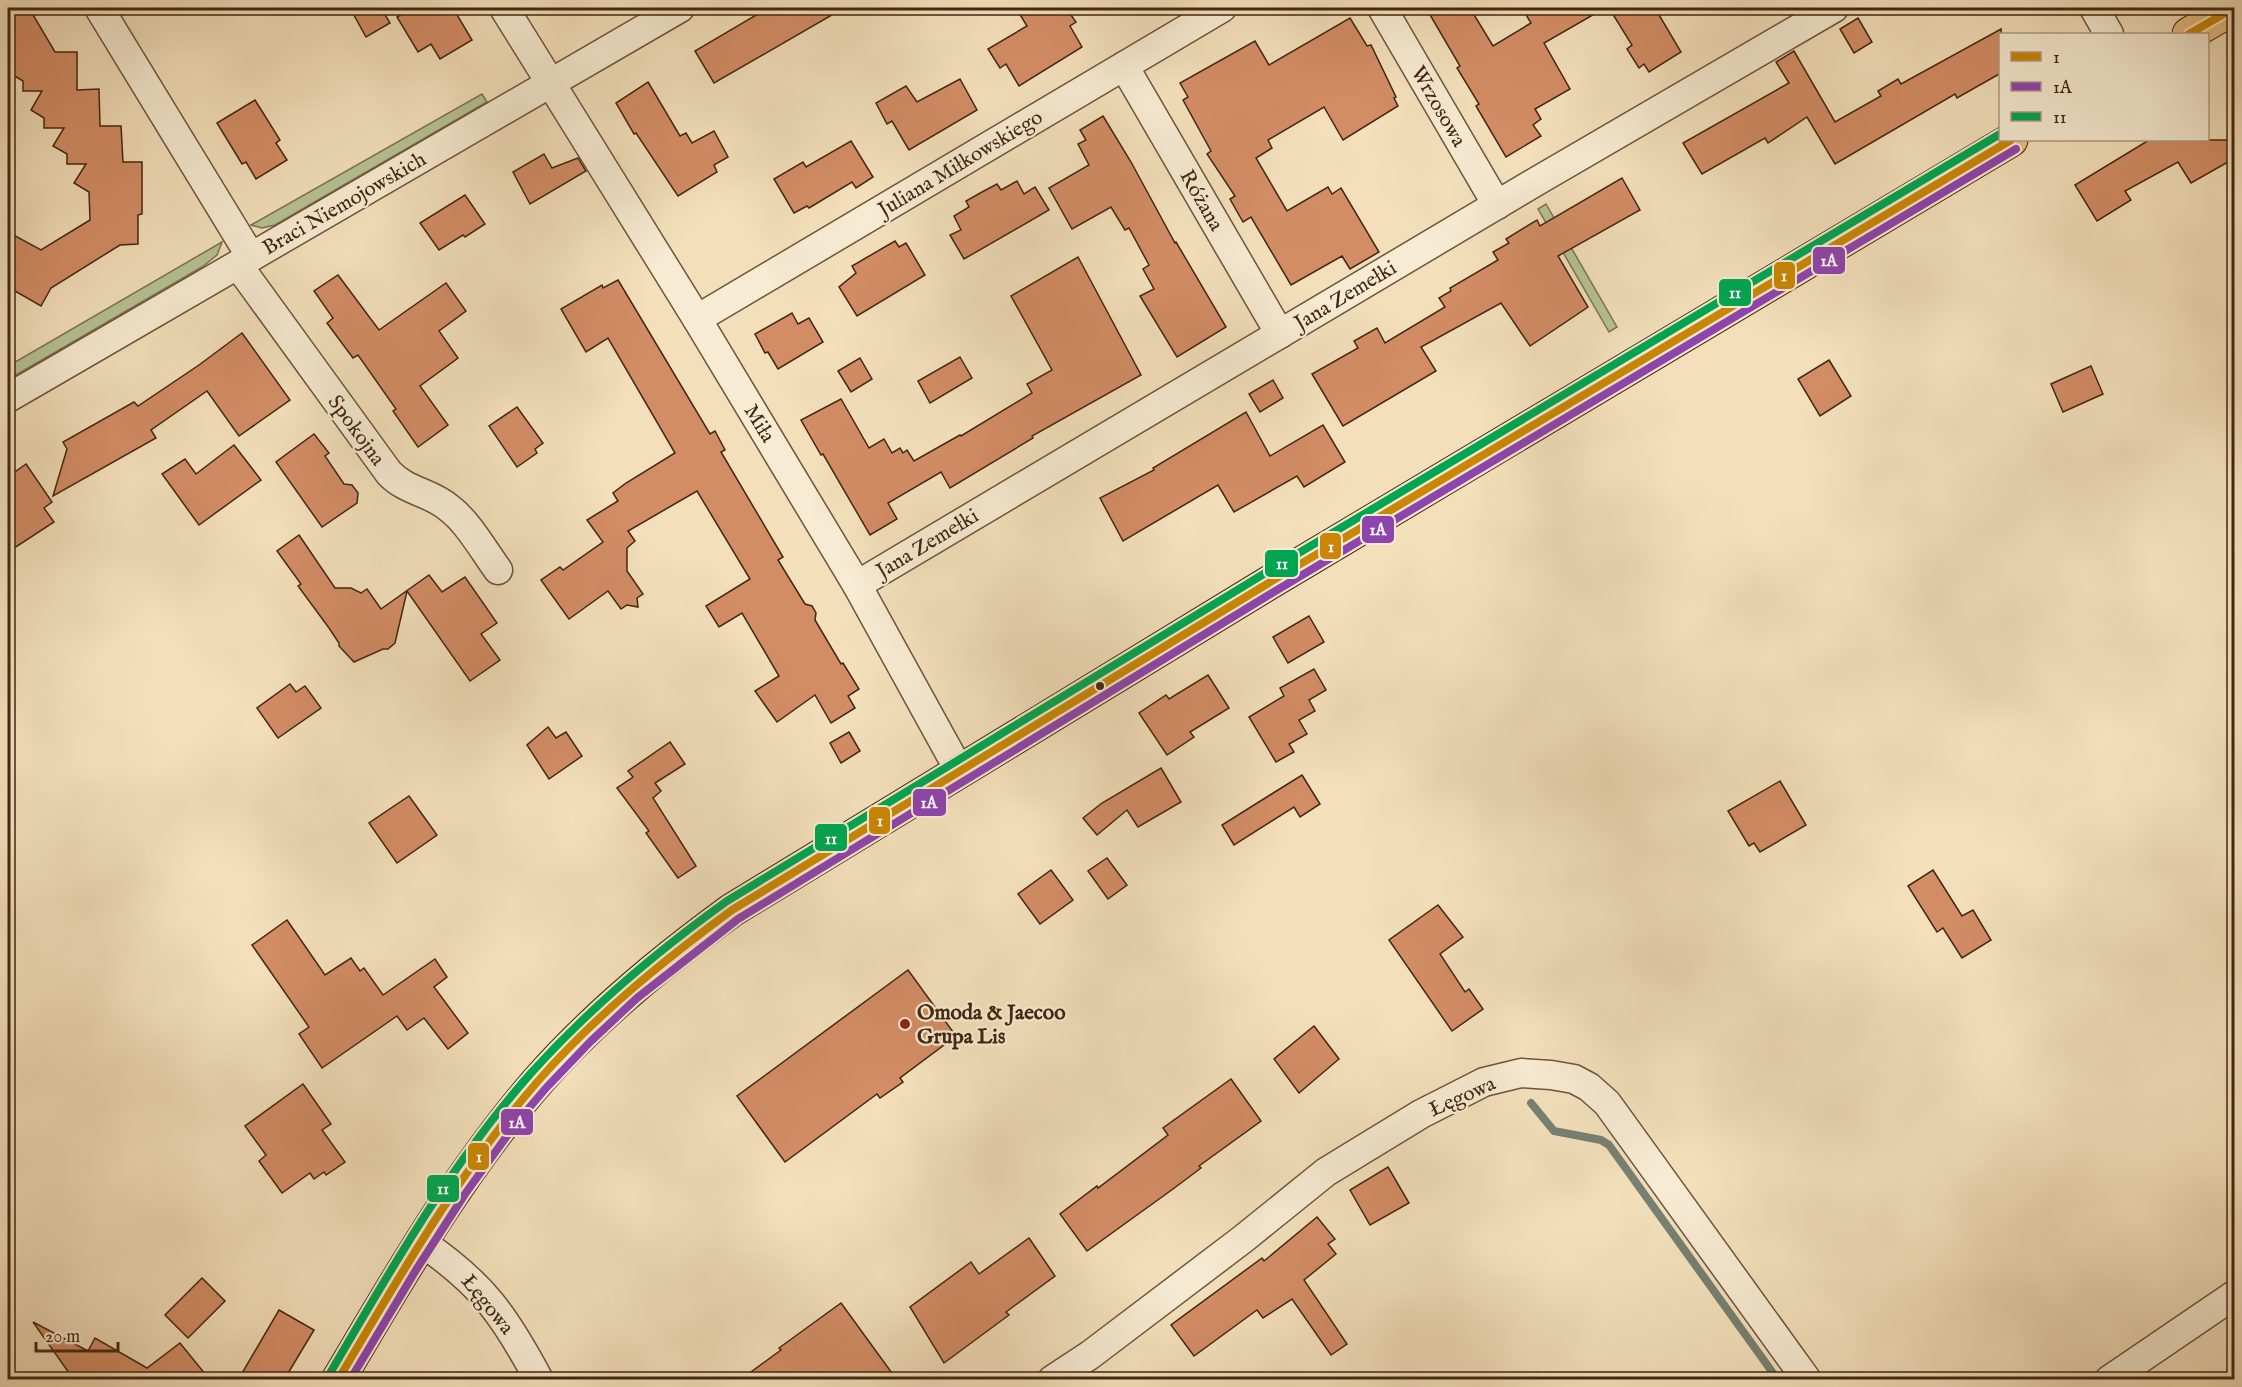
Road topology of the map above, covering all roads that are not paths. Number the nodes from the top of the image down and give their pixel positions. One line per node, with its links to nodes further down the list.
1 (99, 8): 15 (street, Spokojna)
2 (504, 8): 12 (street, Miła)
3 (680, 8): 12 (street, Braci Niemojowskich)
4 (1222, 8): 11 (street, Juliana Miłkowskiego)
5 (1382, 8): 14 (street, Wrzosowa)
6 (1834, 8): 14 (street, Jana Zemełki)
7 (2094, 8): 9 (street)
8 (2234, 8): 10 (main road)
9 (2108, 33)
10 (2191, 33)
11 (1124, 66): 16 (street, Juliana Miłkowskiego); 17 (street, Różana)
12 (550, 84): 15 (street, Braci Niemojowskich); 16 (street, Miła)
13 (2009, 141): 21 (main road)
14 (1497, 205): 17 (street, Jana Zemełki)
15 (244, 261): 18 (street, Braci Niemojowskich); 19 (street, Spokojna)
16 (697, 319): 20 (street, Miła)
17 (1280, 334): 20 (street, Jana Zemełki)
18 (8, 398)
19 (498, 570)
20 (857, 585): 21 (street, Miła)
21 (959, 770): 22 (main road)
22 (422, 1242): 24 (main road); 25 (street, Łęgowa)
23 (2235, 1295): 28 (street)
24 (338, 1380)
25 (539, 1380)
26 (1052, 1380): 27 (street, Łęgowa)
27 (1807, 1380)
28 (2109, 1380)

